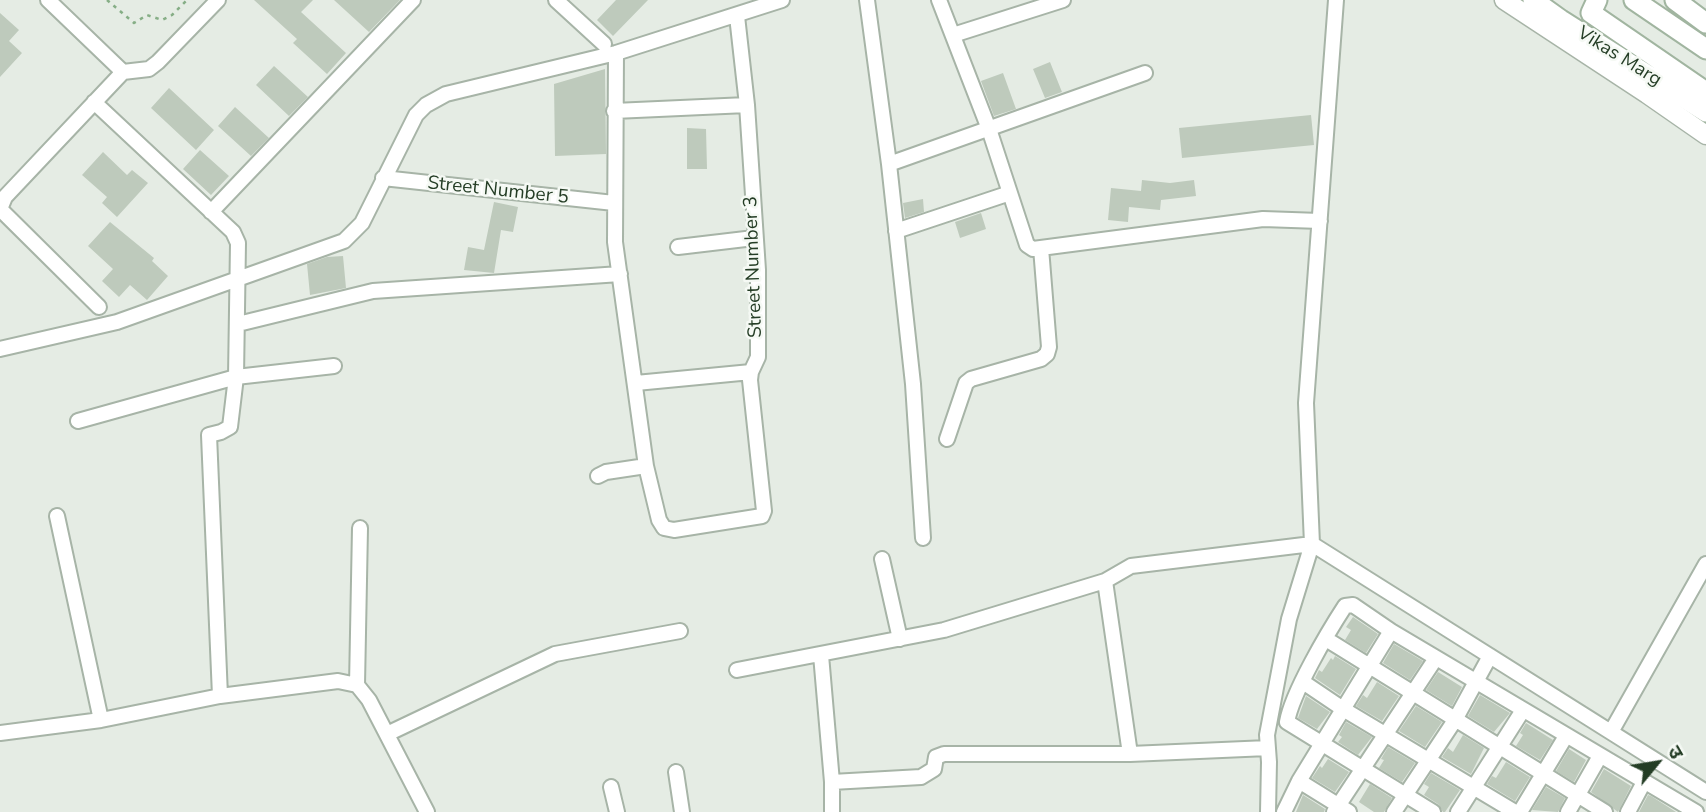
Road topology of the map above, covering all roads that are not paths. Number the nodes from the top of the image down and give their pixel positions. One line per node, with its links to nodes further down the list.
1 (48, 0): 20 (street)
2 (218, 0): 20 (street)
3 (413, 0): 33 (street)
4 (556, 0): 18 (street)
5 (782, 0): 15 (street)
6 (867, 0): 29 (street)
7 (939, 0): 17 (street)
8 (1063, 0): 17 (street)
9 (1336, 0): 34 (street)
10 (1504, 0): 28 (street)
11 (1533, 0): 26 (main road, Vikas Marg)
12 (1597, 0): 22 (main road)
13 (1634, 0): 19 (main road)
14 (1675, 0): 16 (main road)
15 (737, 16): 18 (street); 24 (street, Street Number 3)
16 (1706, 23)
17 (953, 35): 27 (street)
18 (610, 48): 25 (street); 30 (street)
19 (1706, 49)
20 (122, 72): 23 (street)
21 (1145, 73): 27 (street)
22 (1706, 92)
23 (94, 102): 33 (street); 41 (street)
24 (747, 105): 25 (street); 36 (street, Street Number 3)
25 (614, 111): 32 (street)
26 (1706, 112)
27 (989, 130): 29 (street); 31 (street)
28 (1706, 135)
29 (889, 164): 35 (street)
30 (383, 178): 32 (street, Street Number 5); 40 (street)
31 (1010, 193): 35 (street); 38 (street)
32 (614, 203): 39 (street)
33 (211, 212): 40 (street)
34 (1320, 221): 38 (street); 55 (street)
35 (896, 231): 54 (street)
36 (754, 238): 37 (street); 45 (street, Street Number 3)
37 (678, 247)
38 (1041, 248): 49 (street)
39 (620, 274): 42 (street); 47 (street)
40 (239, 276): 42 (street); 43 (street)
41 (99, 307)
42 (238, 324): 46 (street)
43 (0, 349)
44 (334, 366): 46 (street)
45 (751, 372): 47 (street); 50 (street, Street Number 3)
46 (236, 377): 48 (street); 72 (street)
47 (636, 383): 50 (street)
48 (78, 421)
49 (947, 439)
50 (646, 466): 51 (street)
51 (597, 476)
52 (57, 516): 75 (street)
53 (360, 528): 70 (street)
54 (923, 538)
55 (1312, 544): 58 (street); 64 (street); 83 (street)
56 (882, 559): 61 (street)
57 (1706, 564): 77 (street)
58 (1105, 581): 61 (street); 85 (street)
59 (680, 631): 79 (street)
60 (1391, 631): 62 (street); 65 (street); 66 (street)
61 (900, 639): 63 (street)
62 (1326, 639): 66 (street); 68 (street)
63 (821, 655): 67 (street); 92 (street)
64 (1490, 656): 69 (street); 77 (street)
65 (1436, 658): 69 (street); 71 (street)
66 (1369, 666): 71 (street); 73 (street)
67 (737, 670)
68 (1303, 682): 73 (street); 82 (street)
69 (1476, 682): 74 (street); 76 (street)
70 (357, 685): 72 (street); 79 (street)
71 (1414, 694): 76 (street); 80 (street)
72 (220, 696): 75 (street)
73 (1343, 709): 80 (street); 82 (street)
74 (1524, 710): 81 (street); 84 (street)
75 (101, 720): 78 (street)
76 (1455, 720): 84 (street); 87 (street)
77 (1611, 732): 96 (street)
78 (0, 733)
79 (387, 734): 101 (street)
80 (1386, 734): 87 (street); 88 (street)
81 (1566, 736): 86 (street); 90 (street)
82 (1322, 743): 88 (street); 91 (street)
83 (1268, 748): 85 (street); 105 (street)
84 (1501, 748): 90 (street); 95 (street)
85 (1130, 754): 92 (street)
86 (1600, 756): 93 (street); 98 (street)
87 (1429, 760): 95 (street); 97 (street)
88 (1363, 768): 97 (street); 99 (street)
89 (676, 772): 103 (street)
90 (1544, 775): 98 (street); 110 (street)
91 (1299, 781): 99 (street); 106 (street)
92 (832, 782): 104 (street)
93 (1644, 782): 100 (street); 113 (street)
94 (611, 787): 102 (street)
95 (1475, 788): 109 (street); 110 (street)
96 (1706, 792)
97 (1406, 795): 107 (street); 108 (street)
98 (1577, 796): 111 (street); 112 (street)
99 (1340, 810)
100 (1692, 811)
101 (427, 812)
102 (617, 812)
103 (682, 812)
104 (832, 812)
105 (1268, 812)
106 (1283, 812)
107 (1394, 812)
108 (1433, 812)
109 (1458, 812)
110 (1518, 812)
111 (1568, 812)
112 (1605, 812)
113 (1628, 812)

